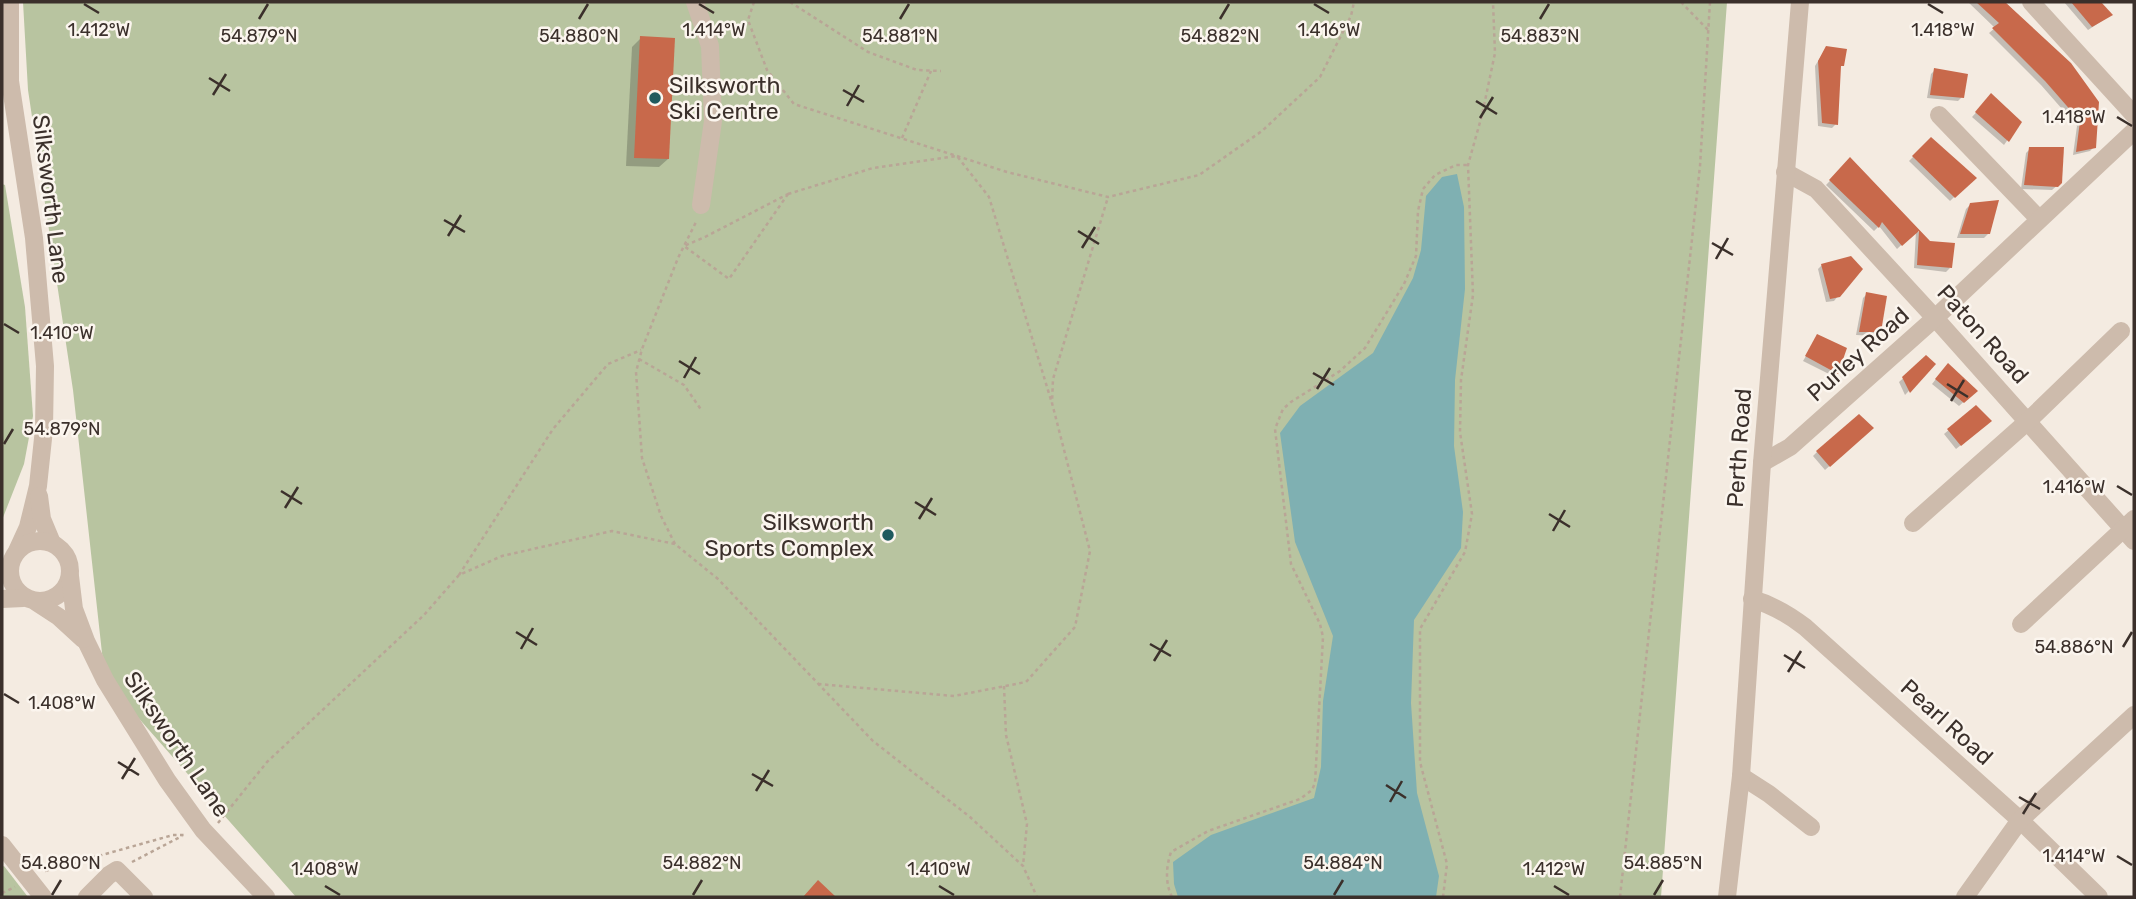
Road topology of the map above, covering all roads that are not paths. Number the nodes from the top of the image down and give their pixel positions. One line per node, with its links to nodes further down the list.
1 (10, 2): 7 (street, Silksworth Lane)
2 (682, 2): 6 (street)
3 (695, 2): 6 (street)
4 (1800, 2): 11 (street, Perth Road)
5 (2031, 2): 8 (street)
6 (710, 46): 12 (street)
7 (6, 81): 18 (street, Silksworth Lane)
8 (2134, 115)
9 (1939, 116): 13 (street)
10 (2134, 131): 13 (street, Purley Road)
11 (1785, 172): 14 (street, Paton Road); 17 (street, Perth Road)
12 (701, 205)
13 (2039, 219): 14 (street, Purley Road)
14 (1935, 318): 16 (street, Paton Road); 17 (street, Purley Road)
15 (2121, 331): 16 (street)
16 (2028, 421): 19 (street); 20 (street, Paton Road)
17 (1762, 463): 25 (street, Perth Road)
18 (38, 486): 21 (street, Silksworth Lane); 22 (street, Silksworth Lane)
19 (1913, 523)
20 (2131, 530): 27 (street)
21 (52, 544): 22 (street); 23 (street, Silksworth Lane)
22 (8, 561): 26 (street)
23 (70, 576): 26 (street); 28 (street, Silksworth Lane)
24 (2, 599): 26 (street)
25 (1752, 599): 30 (street, Perth Road); 31 (street, Pearl Road)
26 (30, 600): 28 (street, Silksworth Lane)
27 (2021, 624)
28 (86, 641): 37 (street, Silksworth Lane)
29 (2134, 715): 31 (street)
30 (1741, 776): 32 (street); 38 (street, Perth Road)
31 (2020, 820): 39 (street); 40 (street, Pearl Road)
32 (1811, 827)
33 (2, 845): 34 (street)
34 (43, 897)
35 (87, 897): 36 (street)
36 (145, 897)
37 (266, 897)
38 (1727, 897)
39 (1965, 897)
40 (2099, 897)

